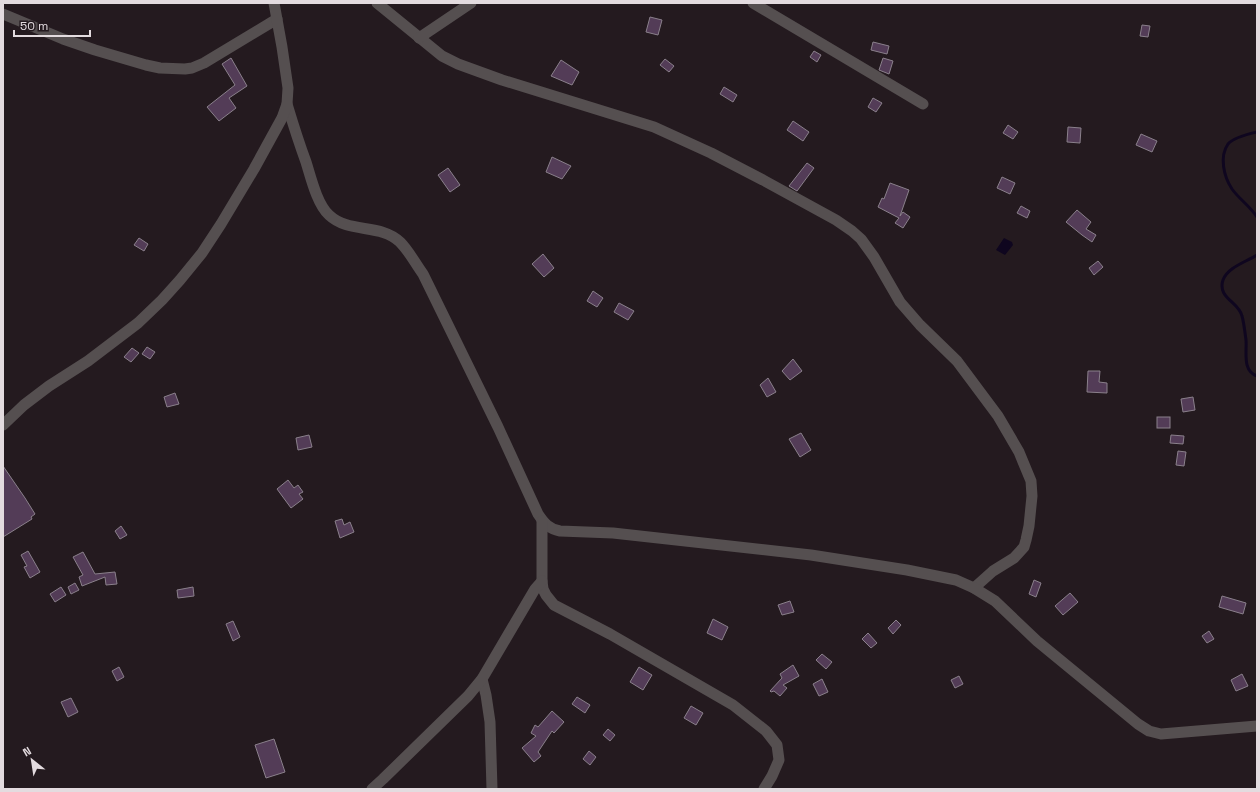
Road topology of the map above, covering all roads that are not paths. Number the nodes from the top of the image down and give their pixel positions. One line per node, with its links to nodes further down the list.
1 (274, 3): 6 (street)
2 (377, 3): 7 (street)
3 (471, 3): 7 (street)
4 (753, 3): 9 (street)
5 (3, 14): 6 (street)
6 (277, 19): 8 (street)
7 (419, 38): 13 (street)
8 (286, 104): 10 (street); 11 (street)
9 (923, 104)
10 (3, 425)
11 (542, 521): 12 (street); 13 (street)
12 (542, 581): 14 (street); 18 (street)
13 (974, 588): 15 (street)
14 (482, 679): 16 (street); 17 (street)
15 (1257, 726)
16 (372, 789)
17 (492, 789)
18 (764, 789)

